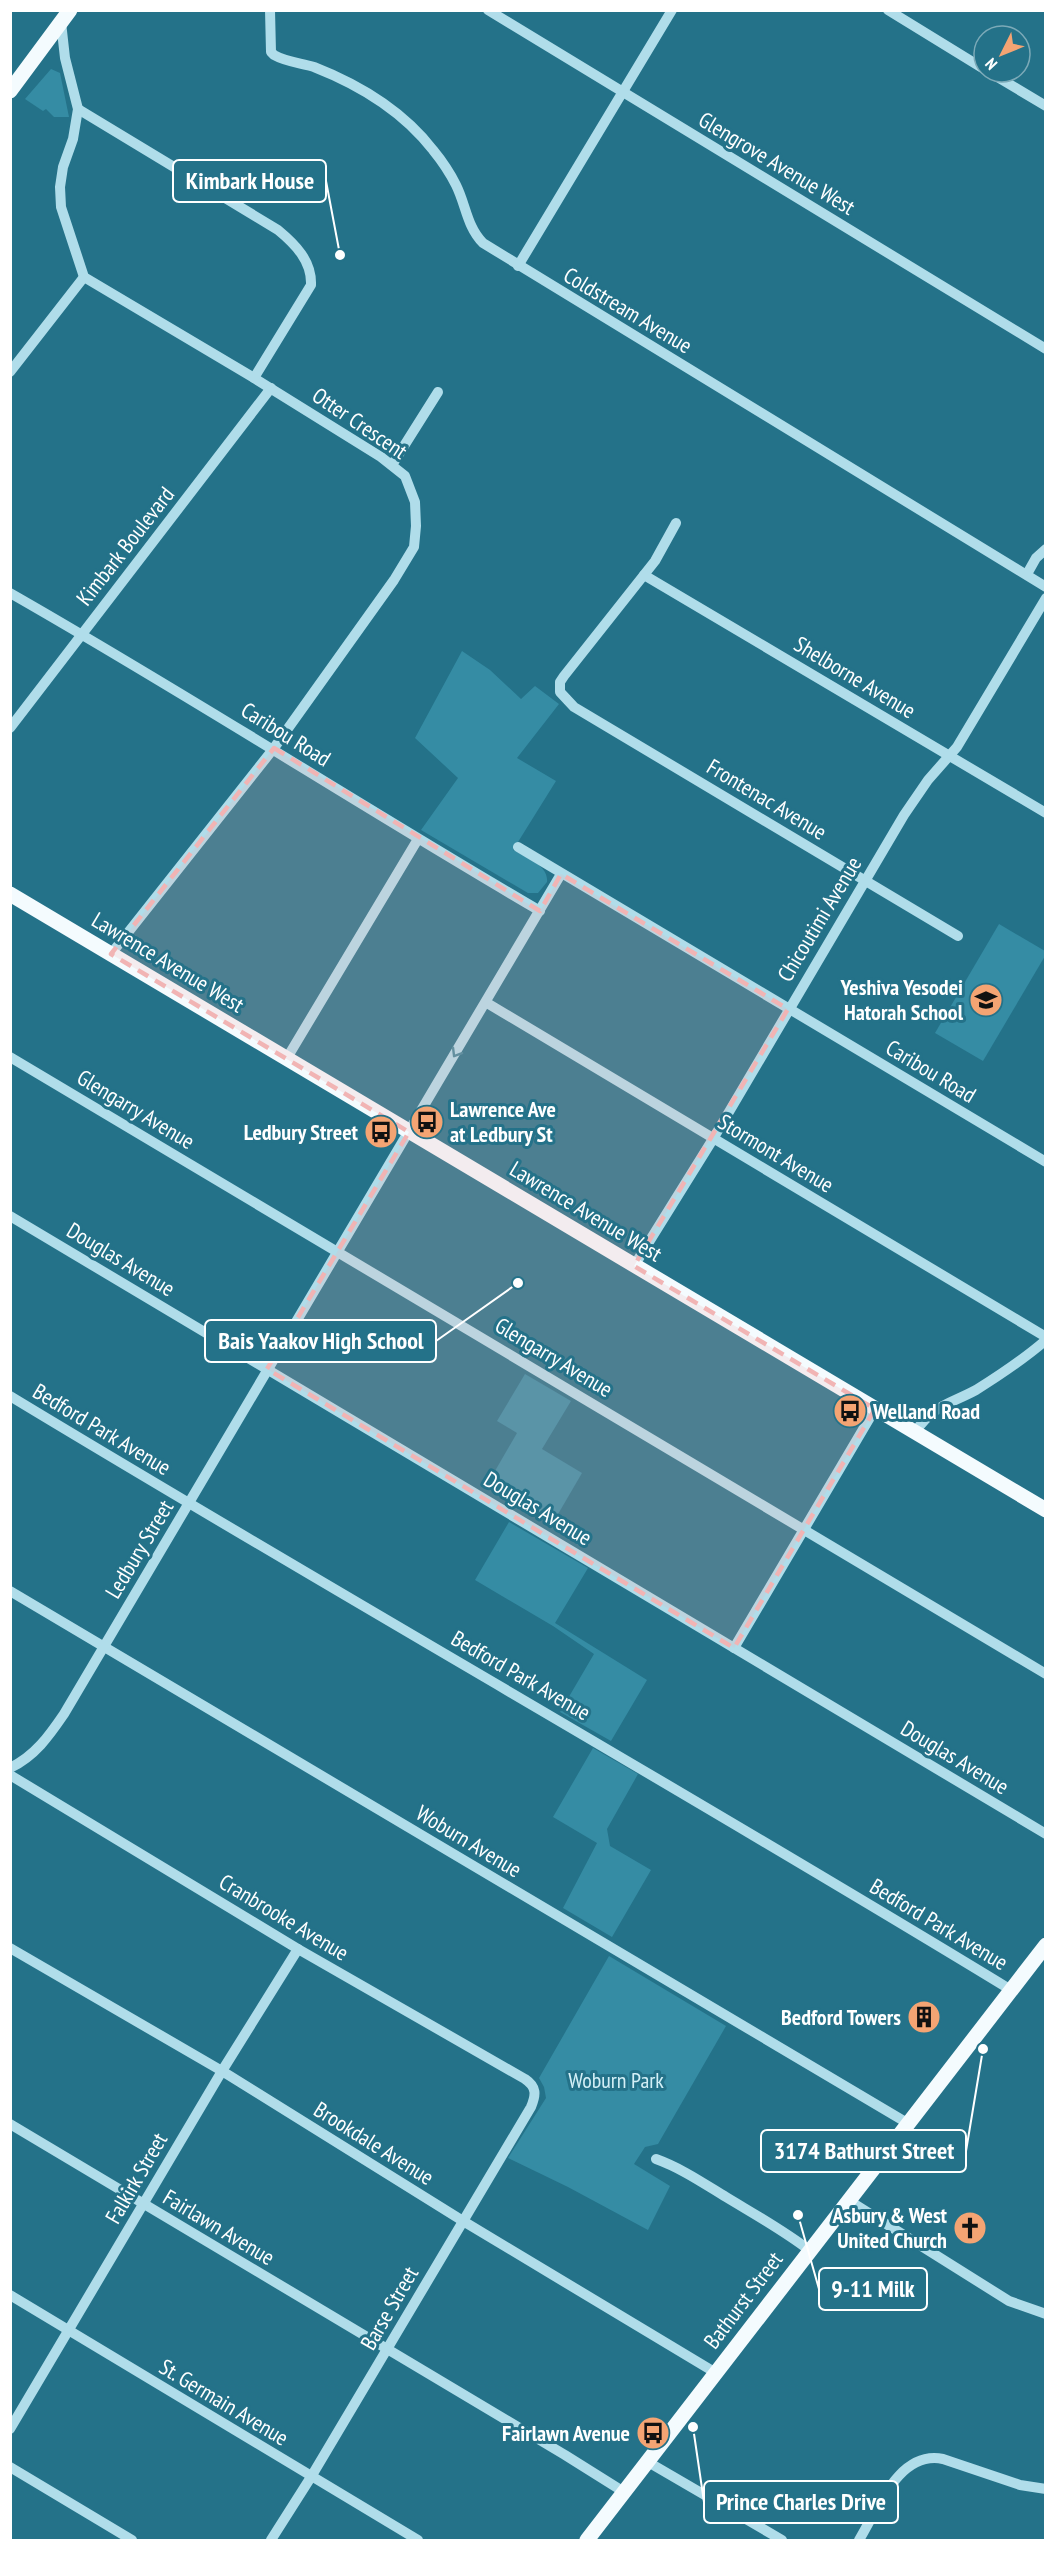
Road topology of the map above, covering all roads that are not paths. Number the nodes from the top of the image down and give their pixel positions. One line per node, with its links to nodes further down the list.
1 (270, 10): 12 (street, Coldstream Avenue)
2 (488, 10): 9 (street, Glengrove Avenue West)
3 (672, 10): 9 (street)
4 (888, 10): 6 (street)
5 (66, 16): 8 (main road); 11 (street)
6 (972, 62)
7 (1009, 84): 10 (street)
8 (10, 92)
9 (623, 92): 12 (street); 14 (street, Glengrove Avenue West)
10 (1046, 106)
11 (78, 109): 13 (street); 16 (street)
12 (518, 266): 22 (street, Coldstream Avenue)
13 (84, 277): 15 (street); 16 (street, Otter Crescent)
14 (1046, 349)
15 (10, 372)
16 (254, 378): 17 (street, Otter Crescent)
17 (271, 388): 19 (street, Otter Crescent); 27 (street, Kimbark Boulevard)
18 (438, 392): 19 (street)
19 (392, 465): 29 (street, Otter Crescent)
20 (676, 523): 23 (street)
21 (1046, 549): 22 (street)
22 (1026, 574): 24 (street, Coldstream Avenue)
23 (644, 575): 30 (street, Shelborne Avenue); 35 (street, Frontenac Avenue)
24 (1046, 587)
25 (10, 593): 27 (street, Caribou Road)
26 (1046, 598): 30 (street, Chicoutimi Avenue)
27 (82, 633): 28 (street, Kimbark Boulevard); 29 (street, Caribou Road)
28 (10, 728)
29 (274, 748): 32 (street, Caribou Road); 39 (street, Otter Crescent)
30 (949, 756): 31 (street, Shelborne Avenue); 35 (street, Chicoutimi Avenue)
31 (1046, 813)
32 (418, 839): 37 (street, Caribou Road); 43 (street)
33 (518, 847): 34 (street, Caribou Road)
34 (561, 874): 37 (street, Ledbury Street); 41 (street, Caribou Road)
35 (865, 880): 38 (street, Frontenac Avenue); 41 (street, Chicoutimi Avenue)
36 (10, 894): 39 (main road, Lawrence Avenue West)
37 (540, 911): 40 (street, Ledbury Street)
38 (958, 936)
39 (111, 954): 43 (main road, Lawrence Avenue West)
40 (487, 1003): 44 (street, Ledbury Street, one-way to 44); 45 (street, Stormont Avenue)
41 (788, 1009): 45 (street, Chicoutimi Avenue); 46 (street, Caribou Road)
42 (10, 1057): 48 (street, Glengarry Avenue)
43 (287, 1058): 44 (main road, Lawrence Avenue West)
44 (409, 1132): 48 (street, Ledbury Street); 49 (main road, Lawrence Avenue West)
45 (713, 1139): 49 (street, Chicoutimi Avenue); 50 (street, Stormont Avenue)
46 (1046, 1162)
47 (10, 1216): 51 (street, Douglas Avenue)
48 (338, 1252): 51 (street, Ledbury Street); 57 (street, Glengarry Avenue)
49 (634, 1266): 53 (main road, Lawrence Avenue West)
50 (1046, 1338): 54 (street)
51 (267, 1369): 55 (street, Ledbury Street); 60 (street, Douglas Avenue)
52 (10, 1396): 55 (street, Bedford Park Avenue)
53 (875, 1409): 54 (main road, Lawrence Avenue West); 57 (street)
54 (915, 1432): 56 (main road, Lawrence Avenue West)
55 (189, 1504): 59 (street, Ledbury Street); 68 (street, Bedford Park Avenue)
56 (1046, 1510)
57 (804, 1528): 60 (street); 61 (street, Glengarry Avenue)
58 (10, 1591): 59 (street, Woburn Avenue)
59 (104, 1646): 62 (street, Ledbury Street); 72 (street, Woburn Avenue)
60 (734, 1648): 64 (street, Douglas Avenue)
61 (1046, 1674)
62 (10, 1768)
63 (10, 1774): 67 (street, Cranbrooke Avenue)
64 (1046, 1834)
65 (1046, 1945): 68 (main road, Bathurst Street)
66 (10, 1948): 69 (street, Brookdale Avenue)
67 (298, 1948): 69 (street, Falkirk Street); 70 (street, Cranbrooke Avenue)
68 (1011, 1990): 72 (main road, Bathurst Street)
69 (222, 2071): 75 (street, Falkirk Street); 76 (street, Brookdale Avenue)
70 (535, 2092): 76 (street, Barse Street)
71 (10, 2124): 75 (street, Fairlawn Avenue)
72 (909, 2124): 74 (main road, Bathurst Street)
73 (656, 2159): 77 (street)
74 (849, 2200): 77 (main road, Bathurst Street); 79 (street)
75 (144, 2205): 80 (street, Falkirk Street); 81 (street, Fairlawn Avenue)
76 (463, 2221): 81 (street, Barse Street); 82 (street, Brookdale Avenue)
77 (809, 2250): 82 (main road, Bathurst Street)
78 (10, 2295): 80 (street, St. Germain Avenue)
79 (1046, 2314)
80 (68, 2332): 83 (street, Falkirk Street); 86 (street, St. Germain Avenue)
81 (387, 2350): 86 (street, Barse Street); 88 (street, Fairlawn Avenue)
82 (716, 2373): 84 (main road, Bathurst Street)
83 (10, 2429)
84 (648, 2462): 88 (main road, Bathurst Street); 93 (street)
85 (10, 2468): 89 (street)
86 (311, 2477): 90 (street, Barse Street); 91 (street, St. Germain Avenue)
87 (1046, 2489): 94 (street)
88 (624, 2492): 92 (main road, Bathurst Street)
89 (132, 2541)
90 (271, 2541)
91 (418, 2541)
92 (587, 2541)
93 (782, 2541)
94 (860, 2541)

